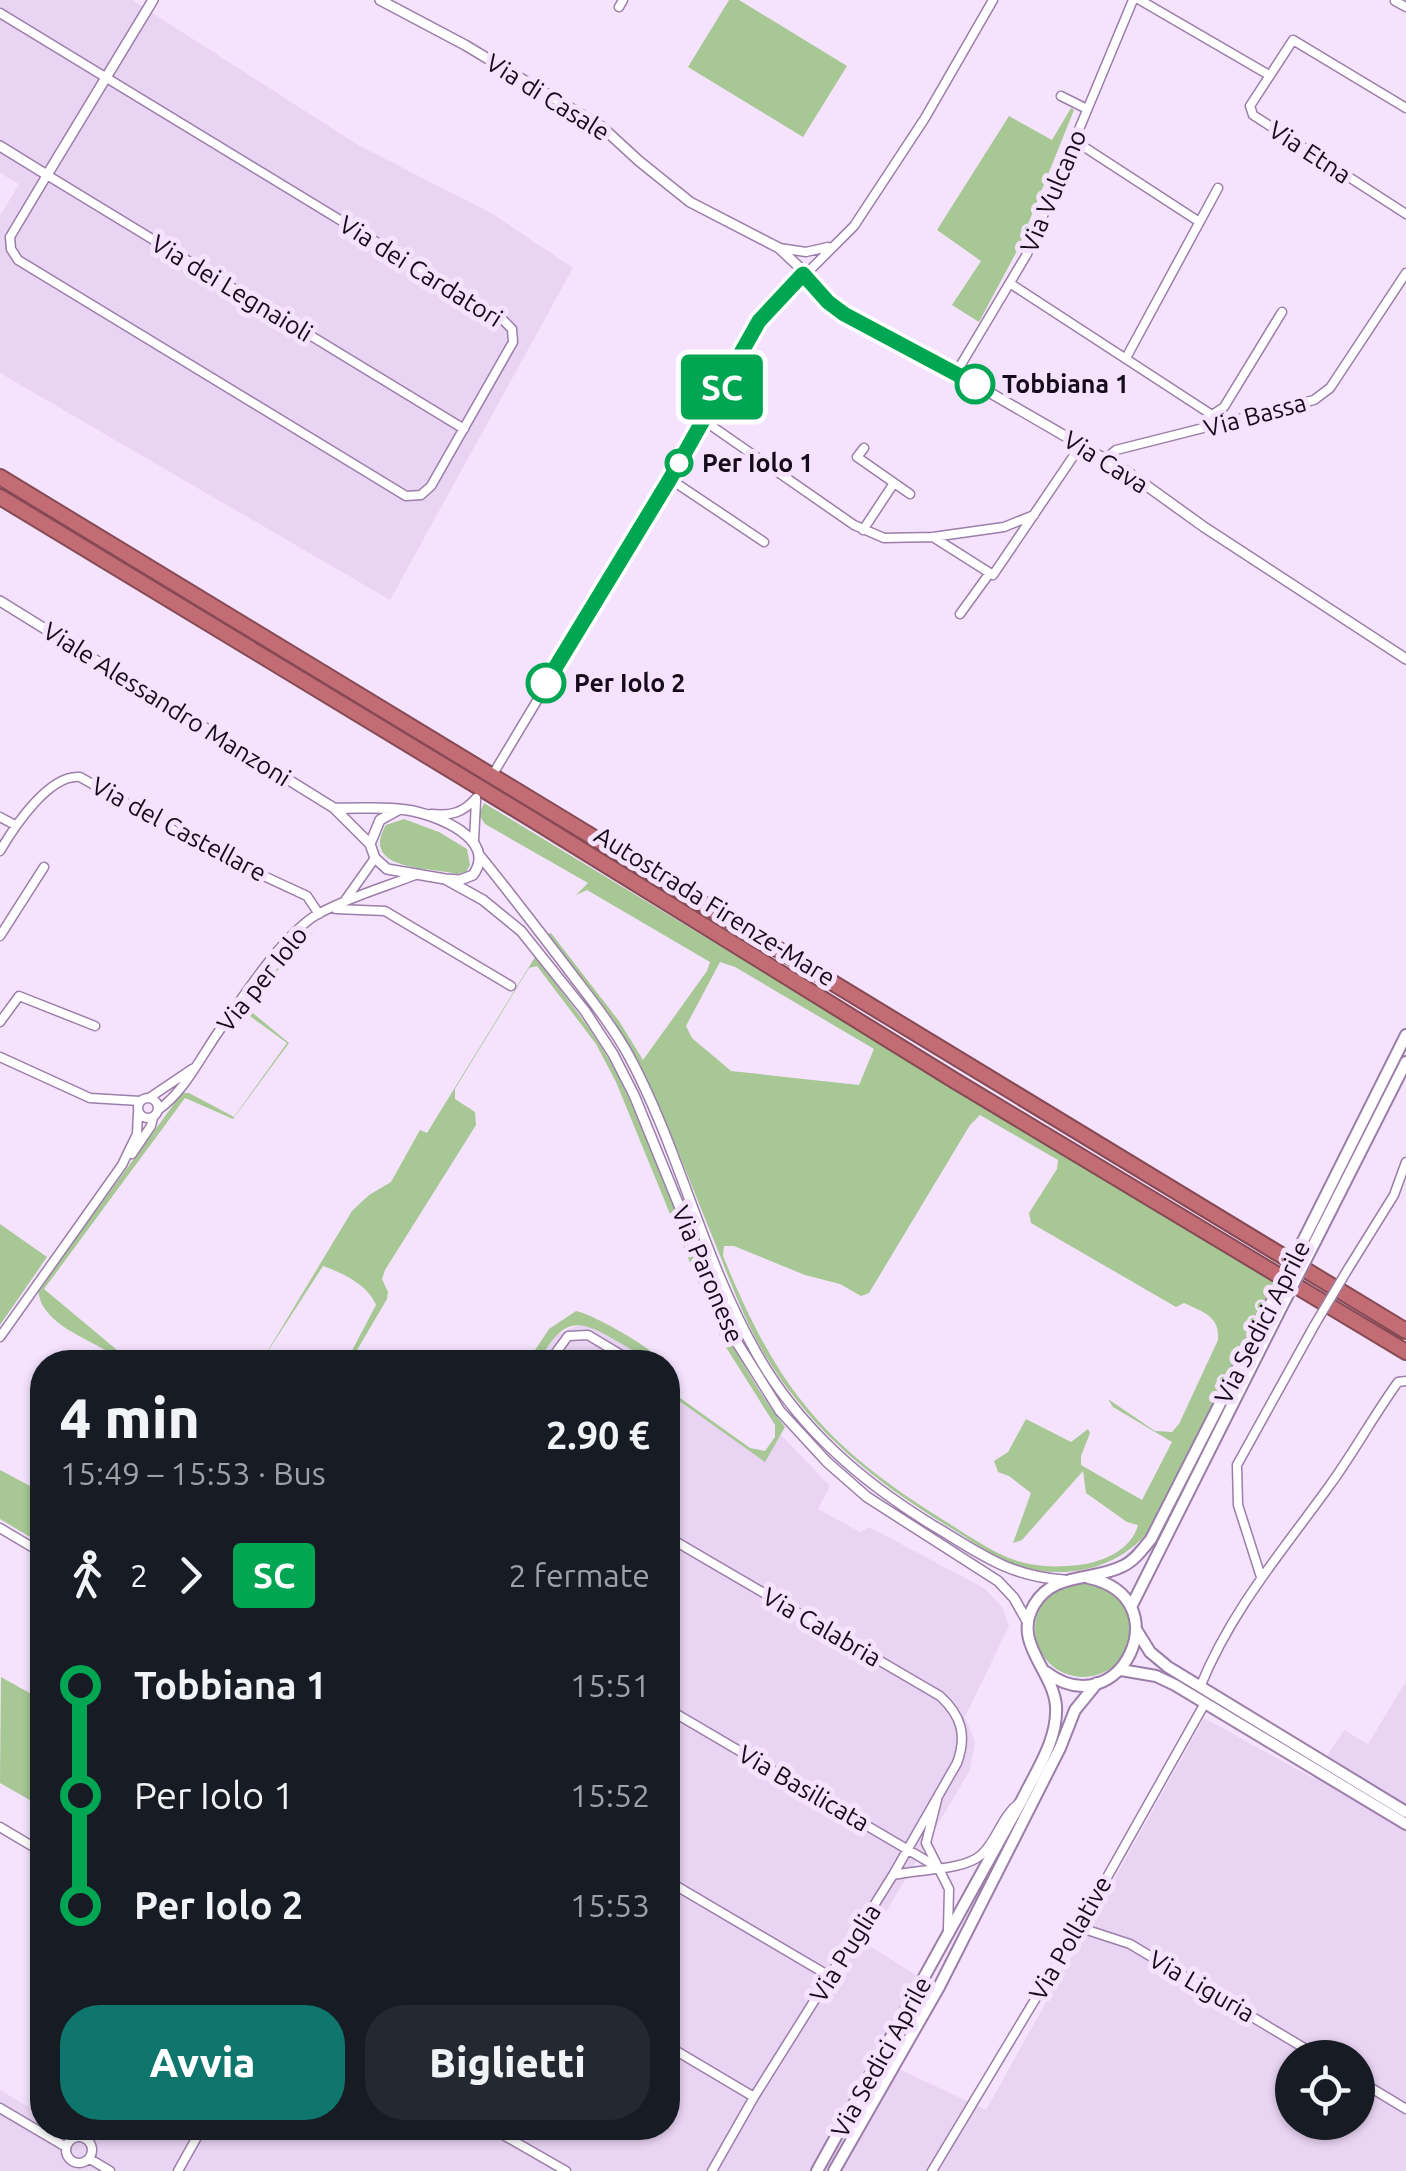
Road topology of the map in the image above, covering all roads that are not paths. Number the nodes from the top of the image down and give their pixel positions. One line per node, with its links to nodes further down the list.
1 (154, 0): 9 (street)
2 (380, 0): 22 (street, Via di Casale)
3 (993, 0): 21 (street)
4 (1137, 0): 8 (street); 12 (street, Via Vulcano)
5 (1395, 1): 6 (street)
6 (1406, 7)
7 (0, 12): 9 (street, Via dei Cardatori)
8 (1269, 75): 11 (street); 17 (street, Via Etna)
9 (106, 78): 15 (street); 32 (street, Via dei Cardatori)
10 (1062, 96): 12 (street)
11 (1406, 108)
12 (1087, 109): 13 (street, Via Vulcano)
13 (1074, 141): 18 (street); 25 (street, Via Vulcano)
14 (0, 146): 15 (street, Via dei Legnaioli)
15 (47, 175): 20 (street); 32 (street, Via dei Legnaioli)
16 (1218, 188): 18 (street)
17 (1406, 214)
18 (1198, 221): 27 (street)
19 (0, 233): 20 (street)
20 (10, 237): 32 (street, Via dei Cardatori)
21 (833, 246): 22 (street); 24 (street)
22 (779, 248): 24 (street, Via di Casale)
23 (1406, 273): 31 (street, Via Bassa)
24 (803, 274): 28 (street, Via Cava); 30 (street)
25 (1011, 284): 27 (street); 28 (street, Via Vulcano)
26 (1282, 312): 29 (street)
27 (1126, 358): 29 (street)
28 (956, 373): 33 (street, Via Cava)
29 (1212, 415): 31 (street)
30 (704, 420): 37 (street); 42 (street)
31 (1219, 426): 35 (street, Via Bassa)
32 (464, 429)
33 (1081, 445): 35 (street, Via Cava); 41 (street)
34 (864, 448): 38 (street)
35 (1105, 459): 48 (street, Via Cava)
36 (0, 476): 82 (highway, Autostrada Firenze-Mare)
37 (670, 479): 44 (street); 49 (street)
38 (894, 484): 39 (street); 42 (street)
39 (910, 494)
40 (0, 497): 86 (highway, Autostrada Firenze-Mare)
41 (1034, 515): 43 (street); 45 (street)
42 (862, 530): 43 (street)
43 (933, 537): 45 (street)
44 (764, 542)
45 (989, 574): 47 (street)
46 (0, 600): 50 (street, Viale Alessandro Manzoni)
47 (960, 614)
48 (1406, 659)
49 (496, 769)
50 (334, 808): 51 (street); 56 (street, Viale Alessandro Manzoni)
51 (402, 809): 52 (street); 56 (street)
52 (425, 814): 55 (street); 55 (street)
53 (0, 817): 54 (street)
54 (16, 825): 57 (street, Via del Castellare); 65 (street, Via del Castellare)
55 (474, 841): 58 (street, Via Paronese)
56 (370, 844): 59 (street)
57 (0, 851)
58 (480, 856): 62 (street); 93 (street, Via Paronese)
59 (375, 858): 61 (street, Via Paronese); 64 (street, Via per Iolo)
60 (44, 868): 67 (street)
61 (418, 874): 62 (street, Via Paronese); 63 (street, Via per Iolo)
62 (445, 879): 95 (street, Via Paronese)
63 (389, 886): 64 (street, Via per Iolo); 66 (street)
64 (343, 902): 65 (street, Via per Iolo)
65 (322, 912): 66 (street); 74 (street, Via per Iolo)
66 (385, 912): 68 (street)
67 (0, 936)
68 (511, 986)
69 (0, 1022): 70 (street)
70 (95, 1026)
71 (1406, 1035): 80 (main road, Via Sedici Aprile)
72 (0, 1058): 75 (street)
73 (1406, 1062): 80 (main road, Via Sedici Aprile)
74 (192, 1069): 75 (street, Via per Iolo); 77 (street, Via per Iolo)
75 (144, 1100): 76 (street, Via per Iolo); 77 (street)
76 (138, 1114): 77 (street); 79 (street, Via per Iolo)
77 (155, 1114): 79 (street, Via per Iolo)
78 (1406, 1162): 92 (street, bridge)
79 (122, 1164): 83 (street, Via per Iolo)
80 (1311, 1238): 81 (main road, Via Sedici Aprile, bridge)
81 (1273, 1311): 91 (main road, Via Sedici Aprile); 94 (main road, Via Sedici Aprile)
82 (1406, 1331)
83 (0, 1337)
84 (557, 1350): 85 (street)
85 (612, 1350)
86 (1406, 1352)
87 (1406, 1381): 92 (street)
88 (0, 1528): 90 (street)
89 (680, 1544): 103 (street, Via Calabria)
90 (30, 1546)
91 (1087, 1577): 93 (main road, Via Sedici Aprile); 94 (main road)
92 (1261, 1578): 100 (street)
93 (1064, 1580): 95 (main road)
94 (1131, 1607): 96 (main road)
95 (1028, 1624): 98 (main road, Via Sedici Aprile)
96 (1136, 1631): 97 (main road); 100 (main road)
97 (1121, 1670): 99 (main road, Via Sedici Aprile); 101 (main road)
98 (1045, 1671): 99 (main road); 105 (main road, Via Sedici Aprile)
99 (1098, 1683): 137 (main road, Via Sedici Aprile)
100 (1200, 1687): 106 (main road)
101 (1206, 1703): 107 (main road); 114 (street, Via Pollative)
102 (680, 1716): 110 (street, Via Basilicata)
103 (963, 1730): 104 (street, Via Puglia)
104 (940, 1791): 110 (street, Via Puglia); 111 (street)
105 (1022, 1800): 111 (street); 115 (main road, Via Sedici Aprile)
106 (1406, 1812)
107 (1406, 1824)
108 (0, 1826): 109 (street)
109 (30, 1845)
110 (906, 1848): 111 (street, Via Basilicata); 112 (street, Via Puglia)
111 (939, 1868): 112 (street); 115 (street)
112 (893, 1876): 116 (street, Via Puglia)
113 (680, 1889): 116 (street)
114 (1078, 1928): 117 (street, Via Liguria); 138 (street, Via Pollative)
115 (948, 1936): 136 (main road, Via Sedici Aprile)
116 (831, 1977): 120 (street, Via Puglia)
117 (1291, 2040)
118 (680, 2053): 120 (street)
119 (1375, 2090): 122 (street)
120 (754, 2097): 135 (street, Via Puglia)
121 (0, 2108): 123 (street)
122 (1406, 2109)
123 (30, 2126)
124 (54, 2140): 129 (street)
125 (72, 2140): 129 (street)
126 (87, 2140): 130 (street)
127 (195, 2140): 133 (street)
128 (512, 2140): 134 (street)
129 (66, 2147): 131 (street)
130 (90, 2159): 131 (street); 132 (street)
131 (71, 2166)
132 (110, 2171)
133 (178, 2171)
134 (566, 2171)
135 (712, 2171)
136 (818, 2171)
137 (834, 2171)
138 (932, 2171)

